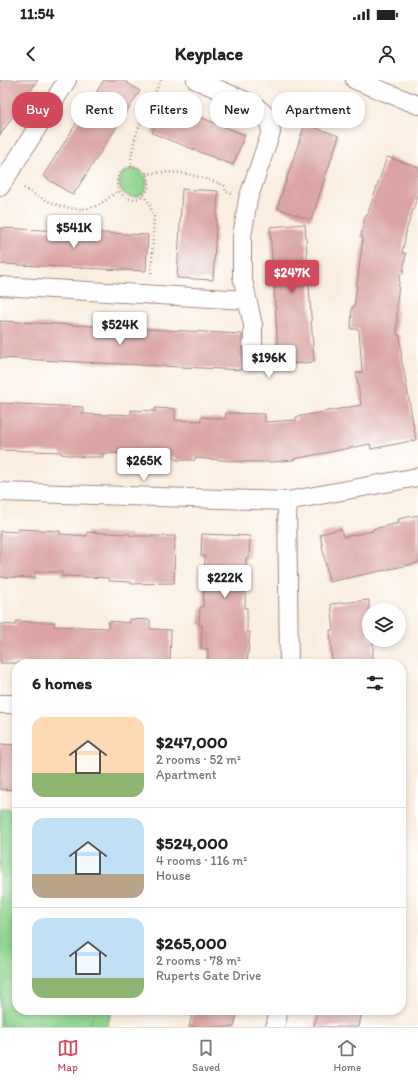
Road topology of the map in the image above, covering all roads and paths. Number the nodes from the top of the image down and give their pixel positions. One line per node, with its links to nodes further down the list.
1 (66, 80): 8 (street)
2 (161, 80): 6 (path)
3 (196, 80): 12 (street)
4 (355, 80): 5 (street)
5 (418, 105)
6 (131, 167): 7 (path); 10 (path)
7 (146, 174): 11 (path); 12 (path)
8 (0, 187)
9 (24, 188): 10 (path)
10 (119, 191): 11 (path)
11 (143, 195): 14 (path)
12 (248, 199): 15 (street)
13 (0, 286): 14 (street)
14 (146, 295): 15 (street)
15 (247, 300): 16 (street)
16 (253, 360)
17 (418, 477): 19 (street)
18 (0, 492): 19 (street)
19 (287, 501): 20 (street)
20 (289, 659)
21 (0, 704): 22 (street)
22 (12, 704)
23 (95, 1015): 25 (path)
24 (278, 1015): 26 (street)
25 (91, 1027)
26 (275, 1027)

